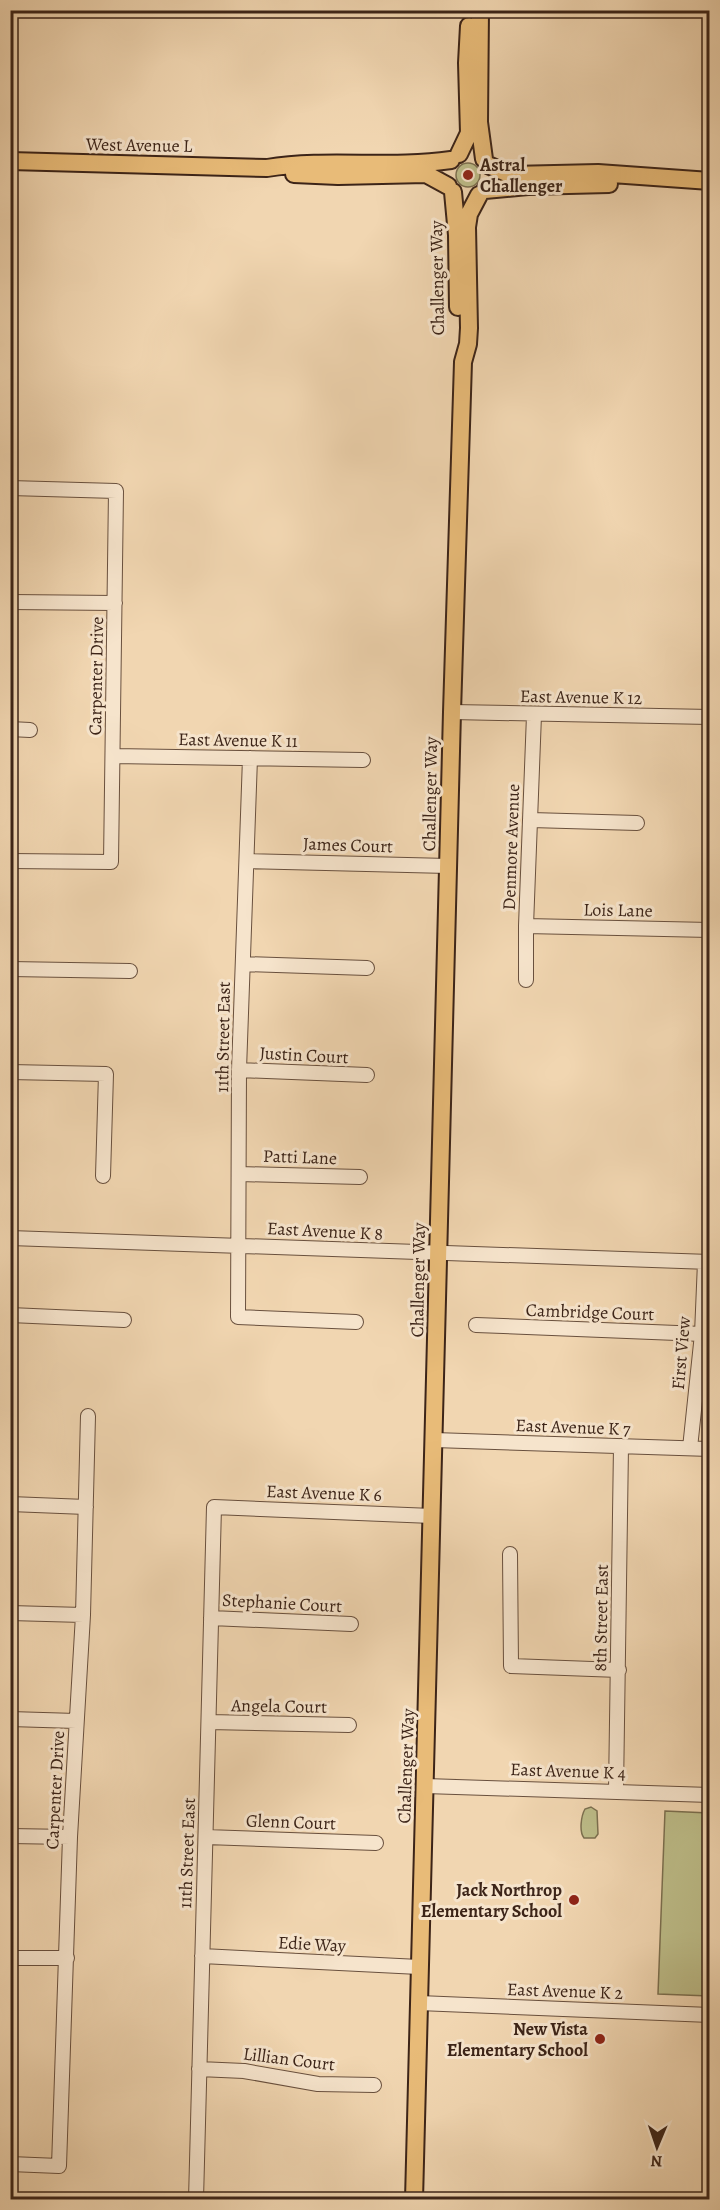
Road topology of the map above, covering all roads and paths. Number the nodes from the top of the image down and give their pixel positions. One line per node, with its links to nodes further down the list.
1 (470, 10): 3 (main road)
2 (480, 10): 5 (main road)
3 (455, 157): 5 (main road); 6 (main road, West Avenue L); 9 (main road)
4 (10, 161): 6 (main road, West Avenue L)
5 (486, 162): 7 (main road); 10 (main road)
6 (267, 168): 9 (main road, West Avenue L)
7 (678, 180): 8 (main road); 10 (main road)
8 (710, 181)
9 (450, 189): 10 (main road); 11 (main road, Challenger Way)
10 (482, 193): 11 (main road, Challenger Way)
11 (463, 362): 15 (main road, Challenger Way)
12 (10, 488): 14 (street, Carpenter Drive)
13 (10, 602): 14 (street)
14 (115, 603): 20 (street, Carpenter Drive)
15 (452, 712): 16 (street, East Avenue K 12); 27 (main road, Challenger Way)
16 (534, 715): 17 (street, East Avenue K 12); 23 (street, Denmore Avenue)
17 (710, 717)
18 (10, 729): 19 (street)
19 (30, 730)
20 (113, 756): 21 (street, East Avenue K 11); 25 (street, Carpenter Drive)
21 (250, 758): 22 (street, East Avenue K 11); 26 (street, 11th Street East)
22 (363, 760)
23 (531, 820): 24 (street); 28 (street, Denmore Avenue)
24 (637, 823)
25 (10, 861)
26 (247, 861): 27 (street, James Court); 30 (street, 11th Street East)
27 (448, 866): 43 (main road, Challenger Way)
28 (526, 926): 29 (street, Lois Lane); 34 (street, Denmore Avenue)
29 (710, 930)
30 (243, 964): 31 (street); 35 (street, 11th Street East)
31 (367, 968)
32 (10, 969): 33 (street)
33 (130, 971)
34 (526, 980)
35 (239, 1070): 37 (street, Justin Court); 38 (street, 11th Street East)
36 (10, 1072): 39 (street)
37 (368, 1076)
38 (240, 1174): 40 (street, Patti Lane); 42 (street, 11th Street East)
39 (103, 1176)
40 (360, 1177)
41 (10, 1238): 42 (street, East Avenue K 8)
42 (238, 1245): 43 (street, East Avenue K 8); 47 (street, 11th Street East)
43 (438, 1254): 44 (street, East Avenue K 8); 51 (main road, Challenger Way)
44 (707, 1262): 49 (street, First View)
45 (10, 1315): 46 (street)
46 (124, 1320)
47 (356, 1322)
48 (476, 1325): 49 (street, Cambridge Court)
49 (702, 1334): 53 (street, First View)
50 (88, 1416): 56 (street, Carpenter Drive)
51 (435, 1440): 52 (street, East Avenue K 7); 58 (main road, Challenger Way)
52 (621, 1446): 53 (street, East Avenue K 7); 64 (street, 8th Street East)
53 (690, 1448): 54 (street, East Avenue K 7)
54 (710, 1449)
55 (10, 1504): 56 (street)
56 (86, 1507): 61 (street, Carpenter Drive)
57 (214, 1507): 58 (street, East Avenue K 6); 62 (street, 11th Street East)
58 (432, 1516): 69 (main road, Challenger Way)
59 (510, 1554): 64 (street)
60 (10, 1613): 61 (street)
61 (83, 1615): 66 (street, Carpenter Drive)
62 (211, 1618): 63 (street, Stephanie Court); 67 (street, 11th Street East)
63 (351, 1624)
64 (619, 1670): 70 (street, 8th Street East)
65 (10, 1719): 66 (street)
66 (76, 1721): 73 (street, Carpenter Drive)
67 (209, 1722): 68 (street, Angela Court); 74 (street, 11th Street East)
68 (349, 1725)
69 (425, 1786): 70 (street, East Avenue K 4); 79 (main road, Challenger Way)
70 (616, 1791): 71 (street, East Avenue K 4)
71 (710, 1795)
72 (10, 1836): 73 (street)
73 (70, 1837): 78 (street, Carpenter Drive)
74 (206, 1837): 75 (street, Glenn Court); 76 (street, 11th Street East)
75 (376, 1843)
76 (202, 1956): 79 (street, Edie Way); 82 (street, 11th Street East)
77 (10, 1958): 78 (street)
78 (67, 1958): 84 (street, Carpenter Drive)
79 (420, 1967): 80 (main road, Challenger Way)
80 (419, 2003): 81 (street, East Avenue K 2); 86 (main road, Challenger Way)
81 (710, 2015)
82 (199, 2069): 83 (street, Lillian Court); 85 (street, 11th Street East)
83 (374, 2085)
84 (10, 2164)
85 (196, 2199)
86 (414, 2199)

